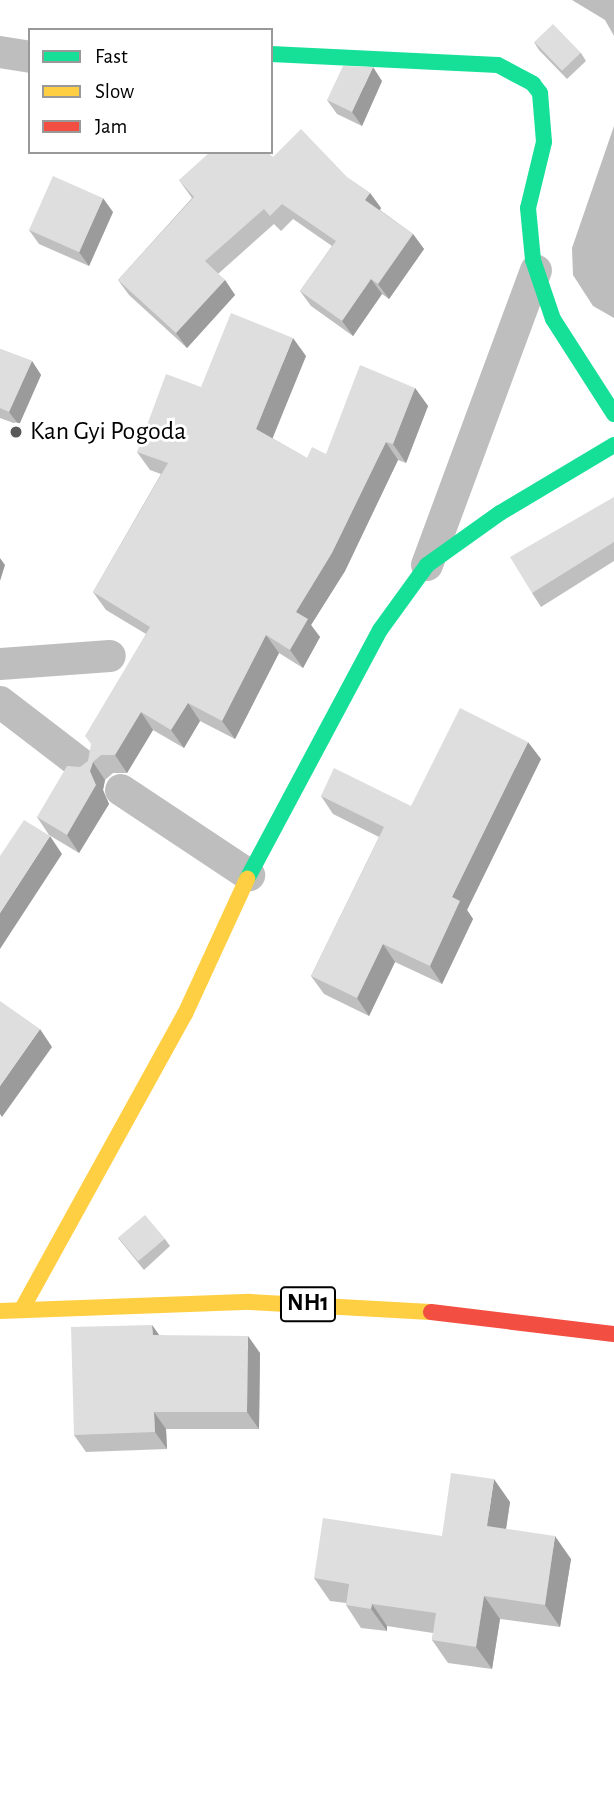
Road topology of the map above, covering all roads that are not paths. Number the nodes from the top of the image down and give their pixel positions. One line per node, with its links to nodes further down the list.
1 (0, 52): 3 (street)
2 (273, 54): 4 (main road)
3 (28, 57)
4 (536, 270): 5 (main road); 7 (street)
5 (614, 414)
6 (614, 445): 7 (main road)
7 (426, 565): 13 (main road)
8 (110, 656): 9 (street)
9 (0, 664)
10 (0, 702): 11 (street)
11 (86, 768)
12 (121, 790): 13 (street)
13 (249, 875): 14 (main road)
14 (22, 1309): 15 (main road, NH1); 16 (main road, NH1)
15 (0, 1311)
16 (614, 1334)

